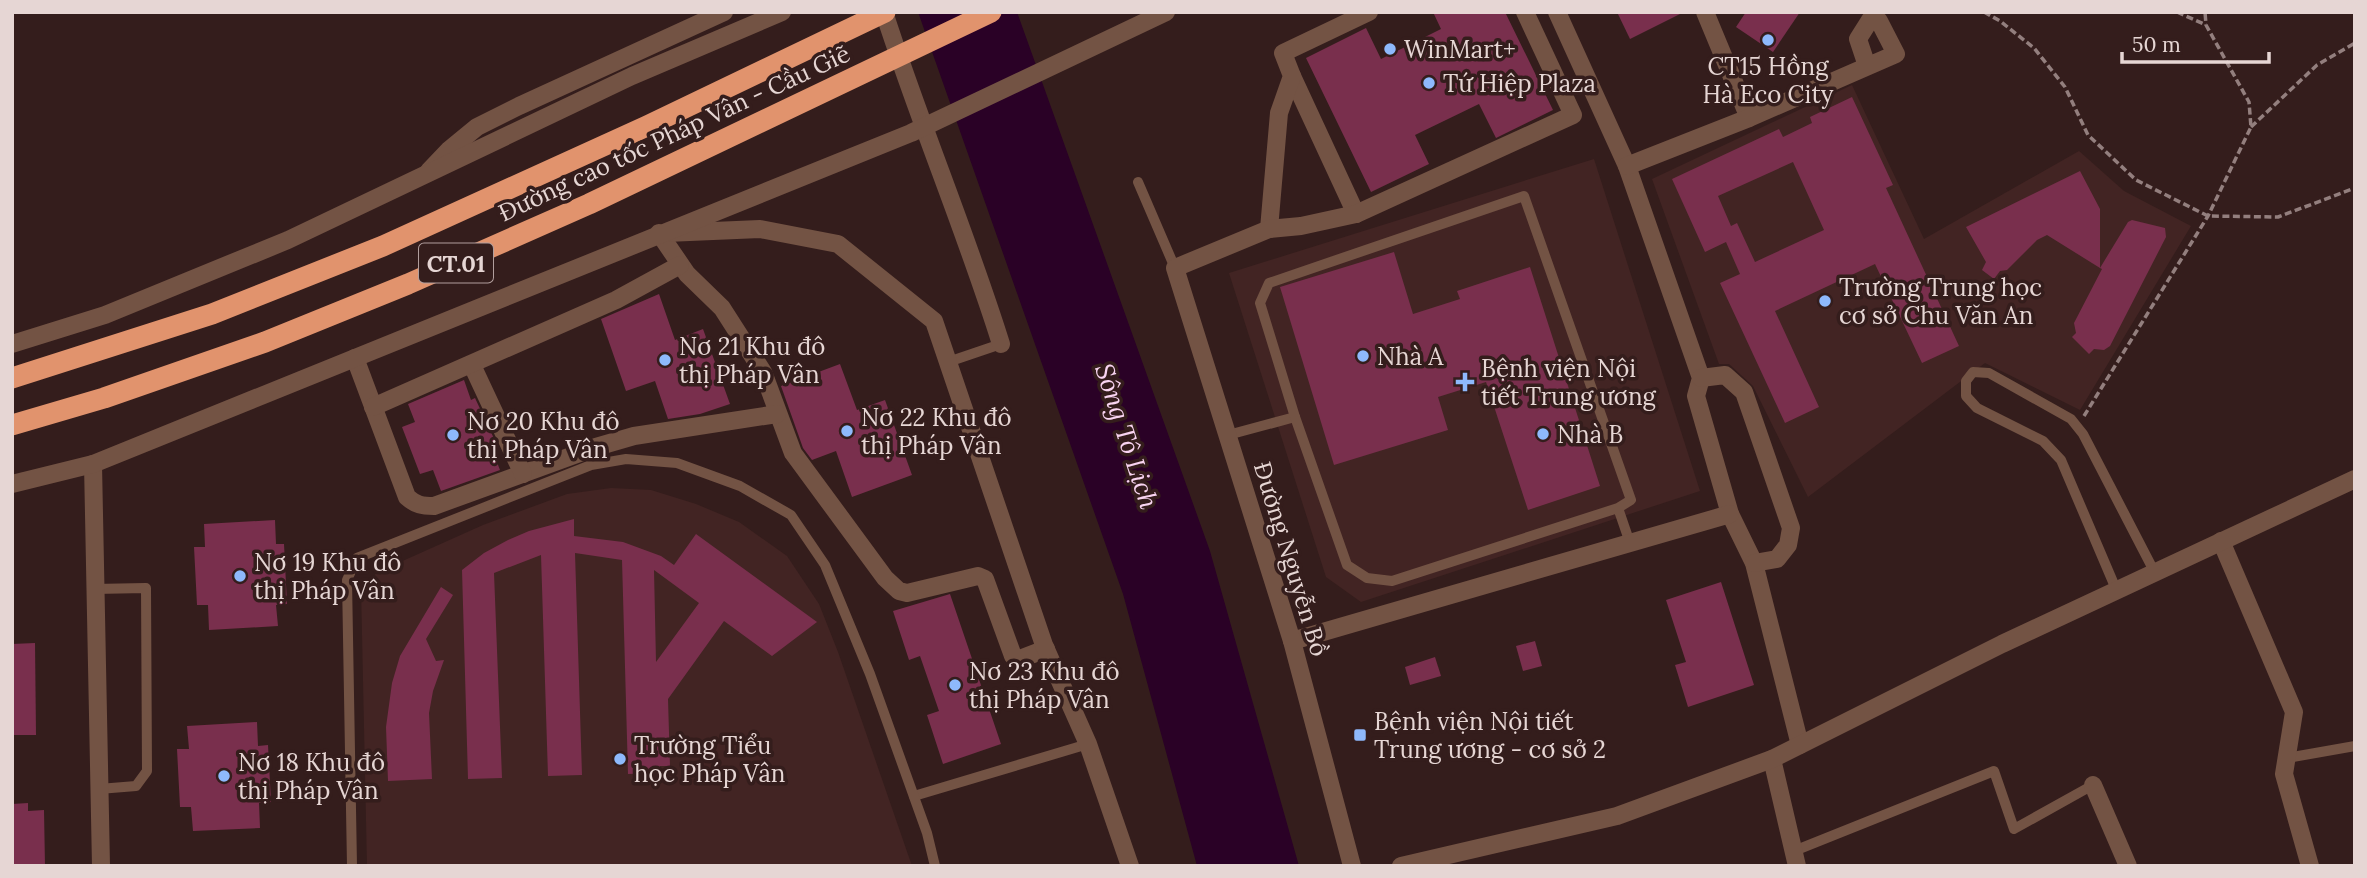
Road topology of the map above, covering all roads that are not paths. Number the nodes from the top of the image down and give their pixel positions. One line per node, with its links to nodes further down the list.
1 (724, 12): 14 (street)
2 (782, 12): 14 (street)
3 (991, 12): 31 (highway, Đường cao tốc Pháp Vân - Cầu Giẽ / CT.01)
4 (1166, 12): 18 (street)
5 (1369, 12): 11 (street)
6 (1525, 12): 16 (street)
7 (1557, 12): 13 (street)
8 (1705, 12): 12 (street)
9 (878, 15): 22 (street); 26 (highway, Đường cao tốc Pháp Vân - Cầu Giẽ / CT.01)
10 (1867, 66): 12 (street)
11 (1292, 76): 16 (street); 17 (street)
12 (1749, 118): 13 (street)
13 (1627, 166): 27 (street)
14 (429, 171): 21 (street)
15 (1138, 182): 20 (lane)
16 (1356, 214): 17 (street)
17 (1269, 229): 20 (street)
18 (659, 233): 19 (street); 23 (street); 24 (street)
19 (680, 265): 25 (street); 29 (street)
20 (1175, 268): 32 (street, Đường Nguyễn Bồ)
21 (12, 344)
22 (1001, 344): 24 (lane)
23 (355, 358): 28 (street); 33 (street)
24 (948, 362): 46 (street)
25 (472, 365): 28 (street); 34 (street)
26 (12, 378)
27 (1701, 378): 38 (street); 41 (street)
28 (373, 407): 34 (street)
29 (777, 414): 34 (street); 46 (street)
30 (1295, 417): 32 (lane); 37 (lane); 37 (lane)
31 (12, 425)
32 (1228, 435): 45 (street, Đường Nguyễn Bồ)
33 (93, 464): 36 (street); 43 (street)
34 (523, 474)
35 (2355, 479): 39 (street)
36 (12, 484)
37 (1618, 508): 40 (lane)
38 (1730, 514): 40 (street); 41 (street)
39 (2221, 541): 42 (street); 50 (street)
40 (1629, 543): 45 (street)
41 (1754, 563): 48 (street)
42 (2154, 571): 44 (street); 44 (lane)
43 (94, 589): 53 (street); 53 (lane)
44 (2116, 589): 48 (street)
45 (1292, 641): 60 (street, Đường Nguyễn Bồ)
46 (1046, 649): 47 (street)
47 (1088, 744): 54 (lane); 59 (street)
48 (1800, 746): 51 (street)
49 (2355, 746): 50 (lane)
50 (2287, 758): 63 (street)
51 (1772, 759): 55 (street); 61 (street)
52 (2093, 785): 55 (lane); 62 (street)
53 (99, 789): 56 (street)
54 (914, 796): 57 (lane); 58 (lane)
55 (1796, 859)
56 (101, 866)
57 (352, 866)
58 (935, 866)
59 (1130, 866)
60 (1352, 866)
61 (1401, 866)
62 (2128, 866)
63 (2311, 866)

